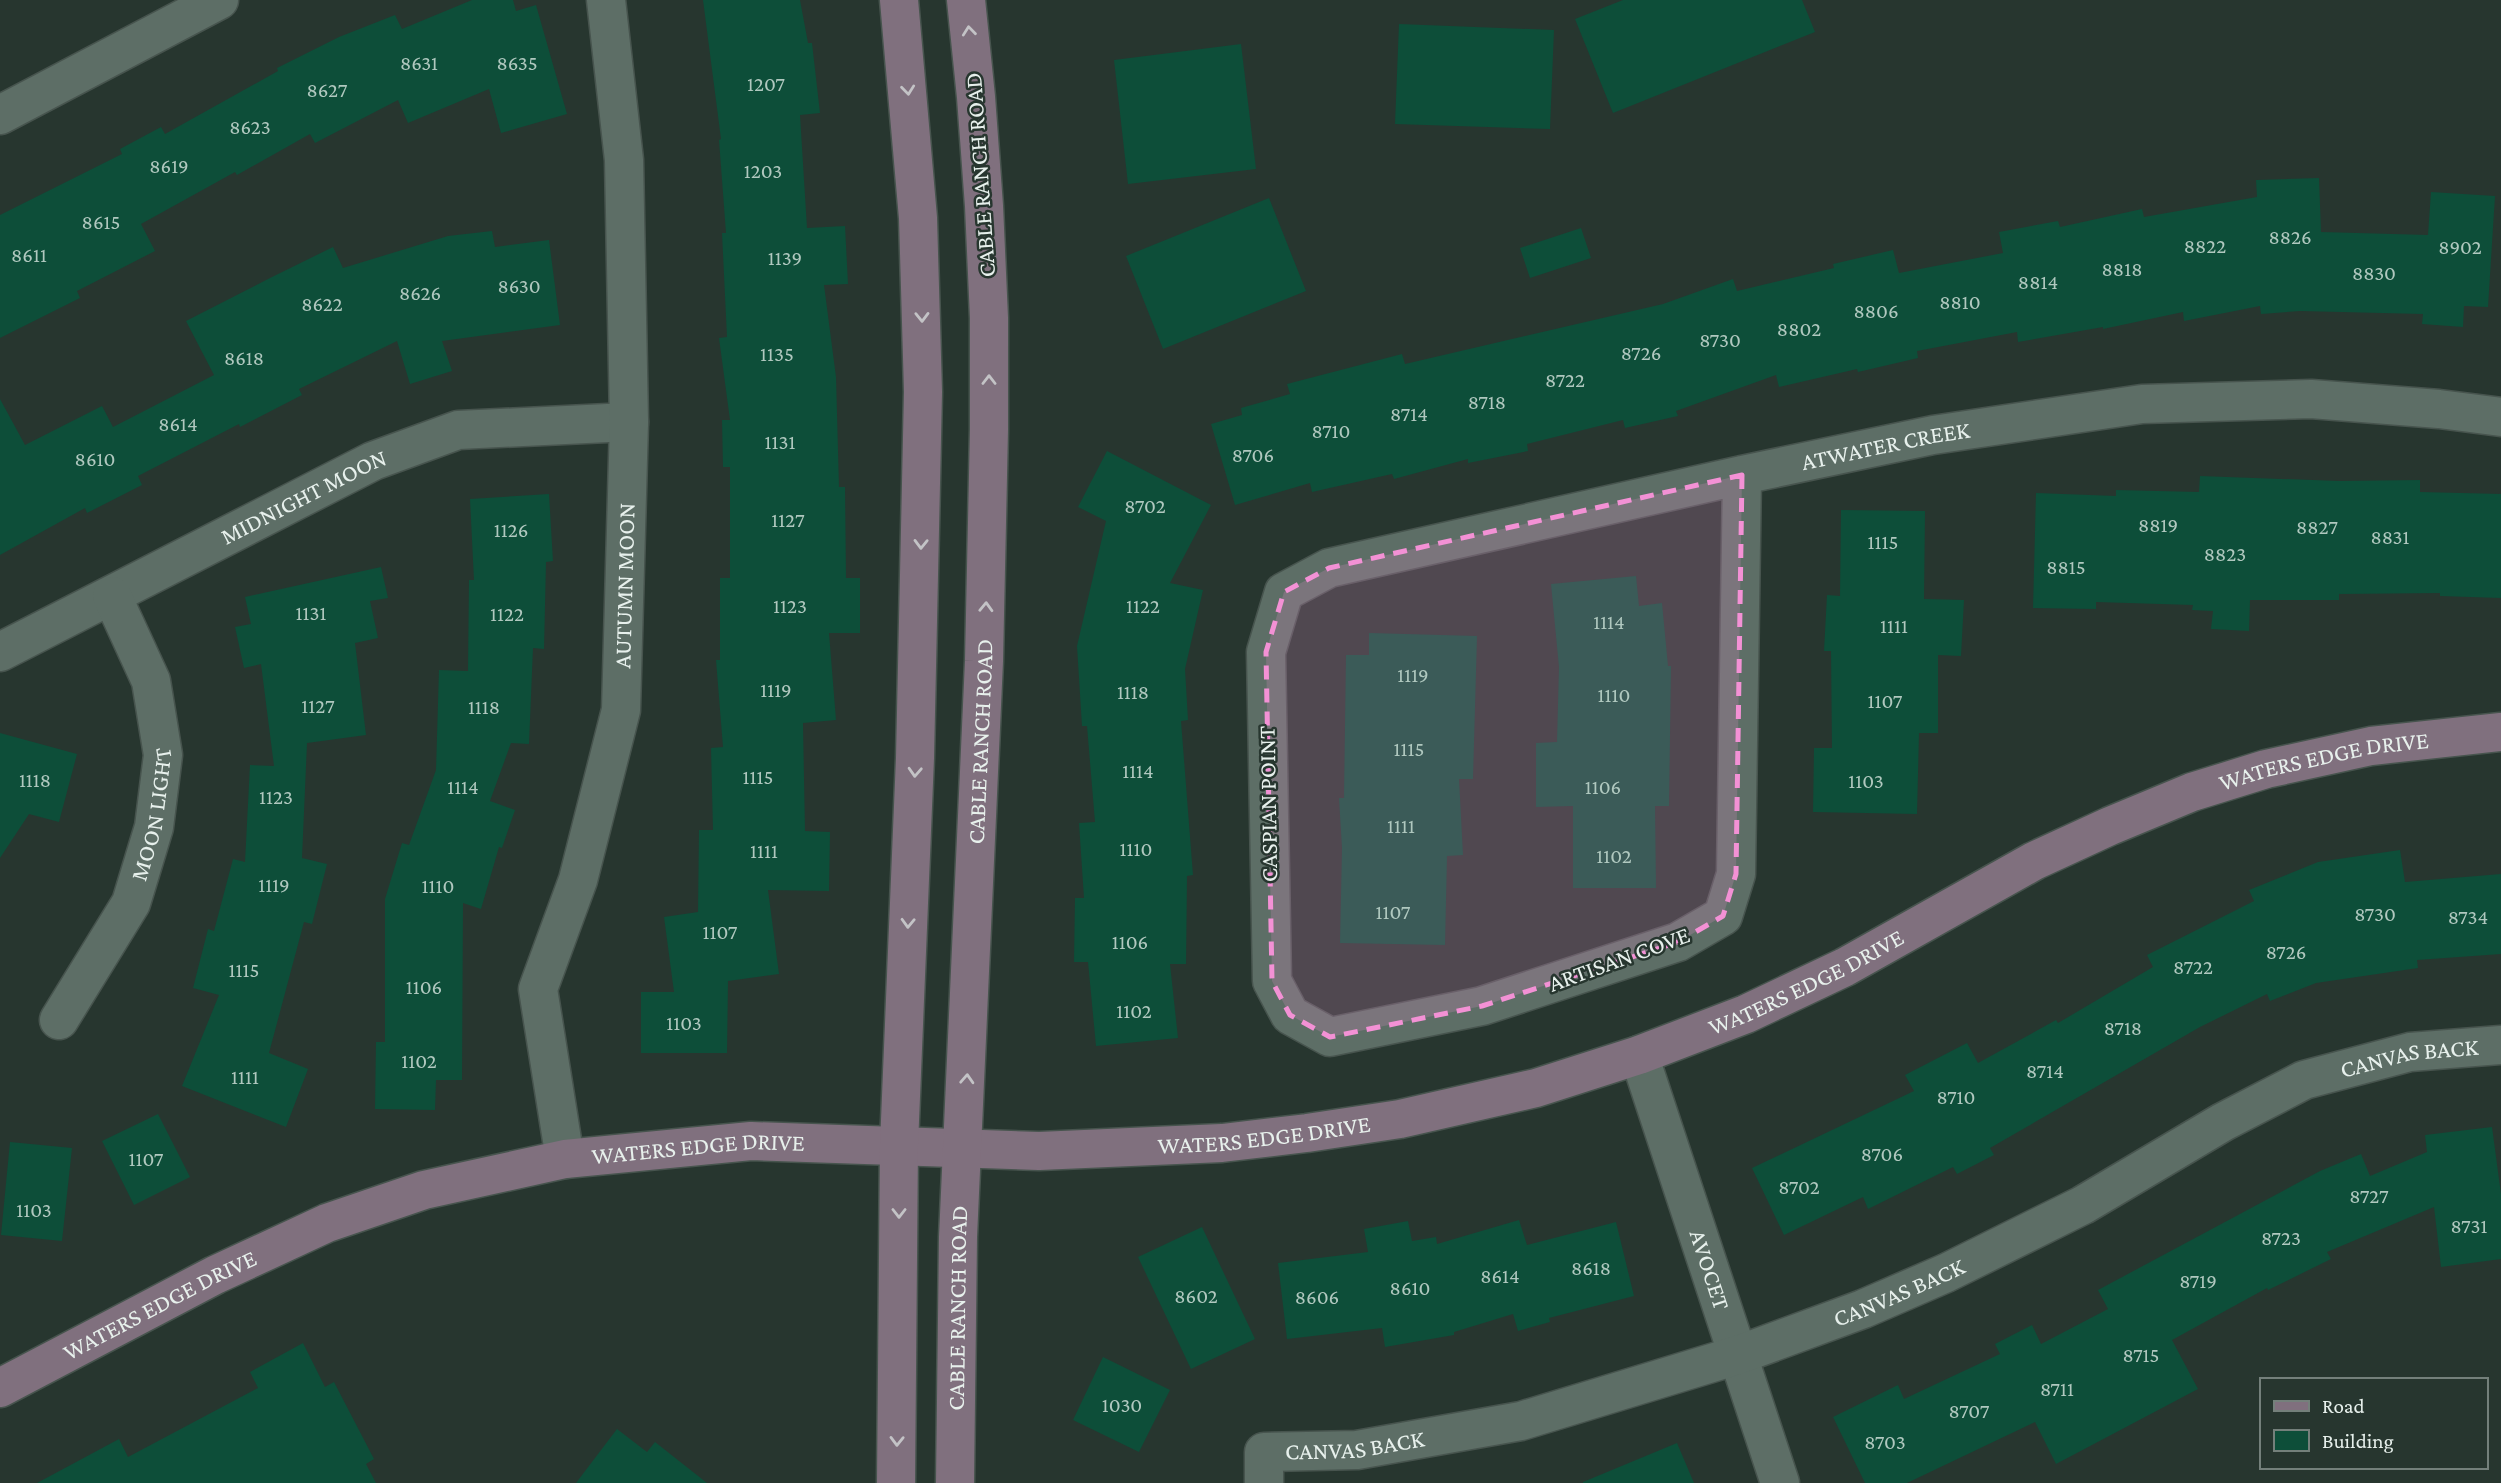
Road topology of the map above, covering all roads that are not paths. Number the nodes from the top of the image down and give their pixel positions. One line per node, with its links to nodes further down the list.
1 (219, 0): 5 (street)
2 (606, 0): 7 (street, AUTUMN MOON)
3 (898, 0): 17 (street, one-way to 17)
4 (965, 0): 18 (street, CABLE RANCH ROAD, one-way to 4)
5 (0, 115)
6 (2501, 416): 8 (street, ATWATER CREEK)
7 (629, 422): 10 (street, MIDNIGHT MOON); 19 (street, AUTUMN MOON)
8 (1742, 475): 9 (street, ATWATER CREEK); 13 (street, ARTISAN COVE)
9 (1284, 592): 13 (street, CASPIAN POINT)
10 (112, 596): 11 (street, MIDNIGHT MOON); 14 (street, MOON LIGHT)
11 (0, 652)
12 (2501, 732): 16 (street, WATERS EDGE DRIVE)
13 (1290, 1015)
14 (59, 1020)
15 (2501, 1045): 20 (street, CANVAS BACK)
16 (1639, 1055): 18 (street, WATERS EDGE DRIVE); 20 (street, AVOCET)
17 (899, 1145): 18 (street, WATERS EDGE DRIVE); 19 (street, WATERS EDGE DRIVE); 23 (street, one-way to 23)
18 (962, 1148): 24 (street, CABLE RANCH ROAD)
19 (565, 1159): 21 (street, WATERS EDGE DRIVE)
20 (1738, 1355): 22 (street, CANVAS BACK); 25 (street, AVOCET)
21 (0, 1388)
22 (1264, 1467)
23 (897, 1483)
24 (955, 1483)
25 (1780, 1483)

